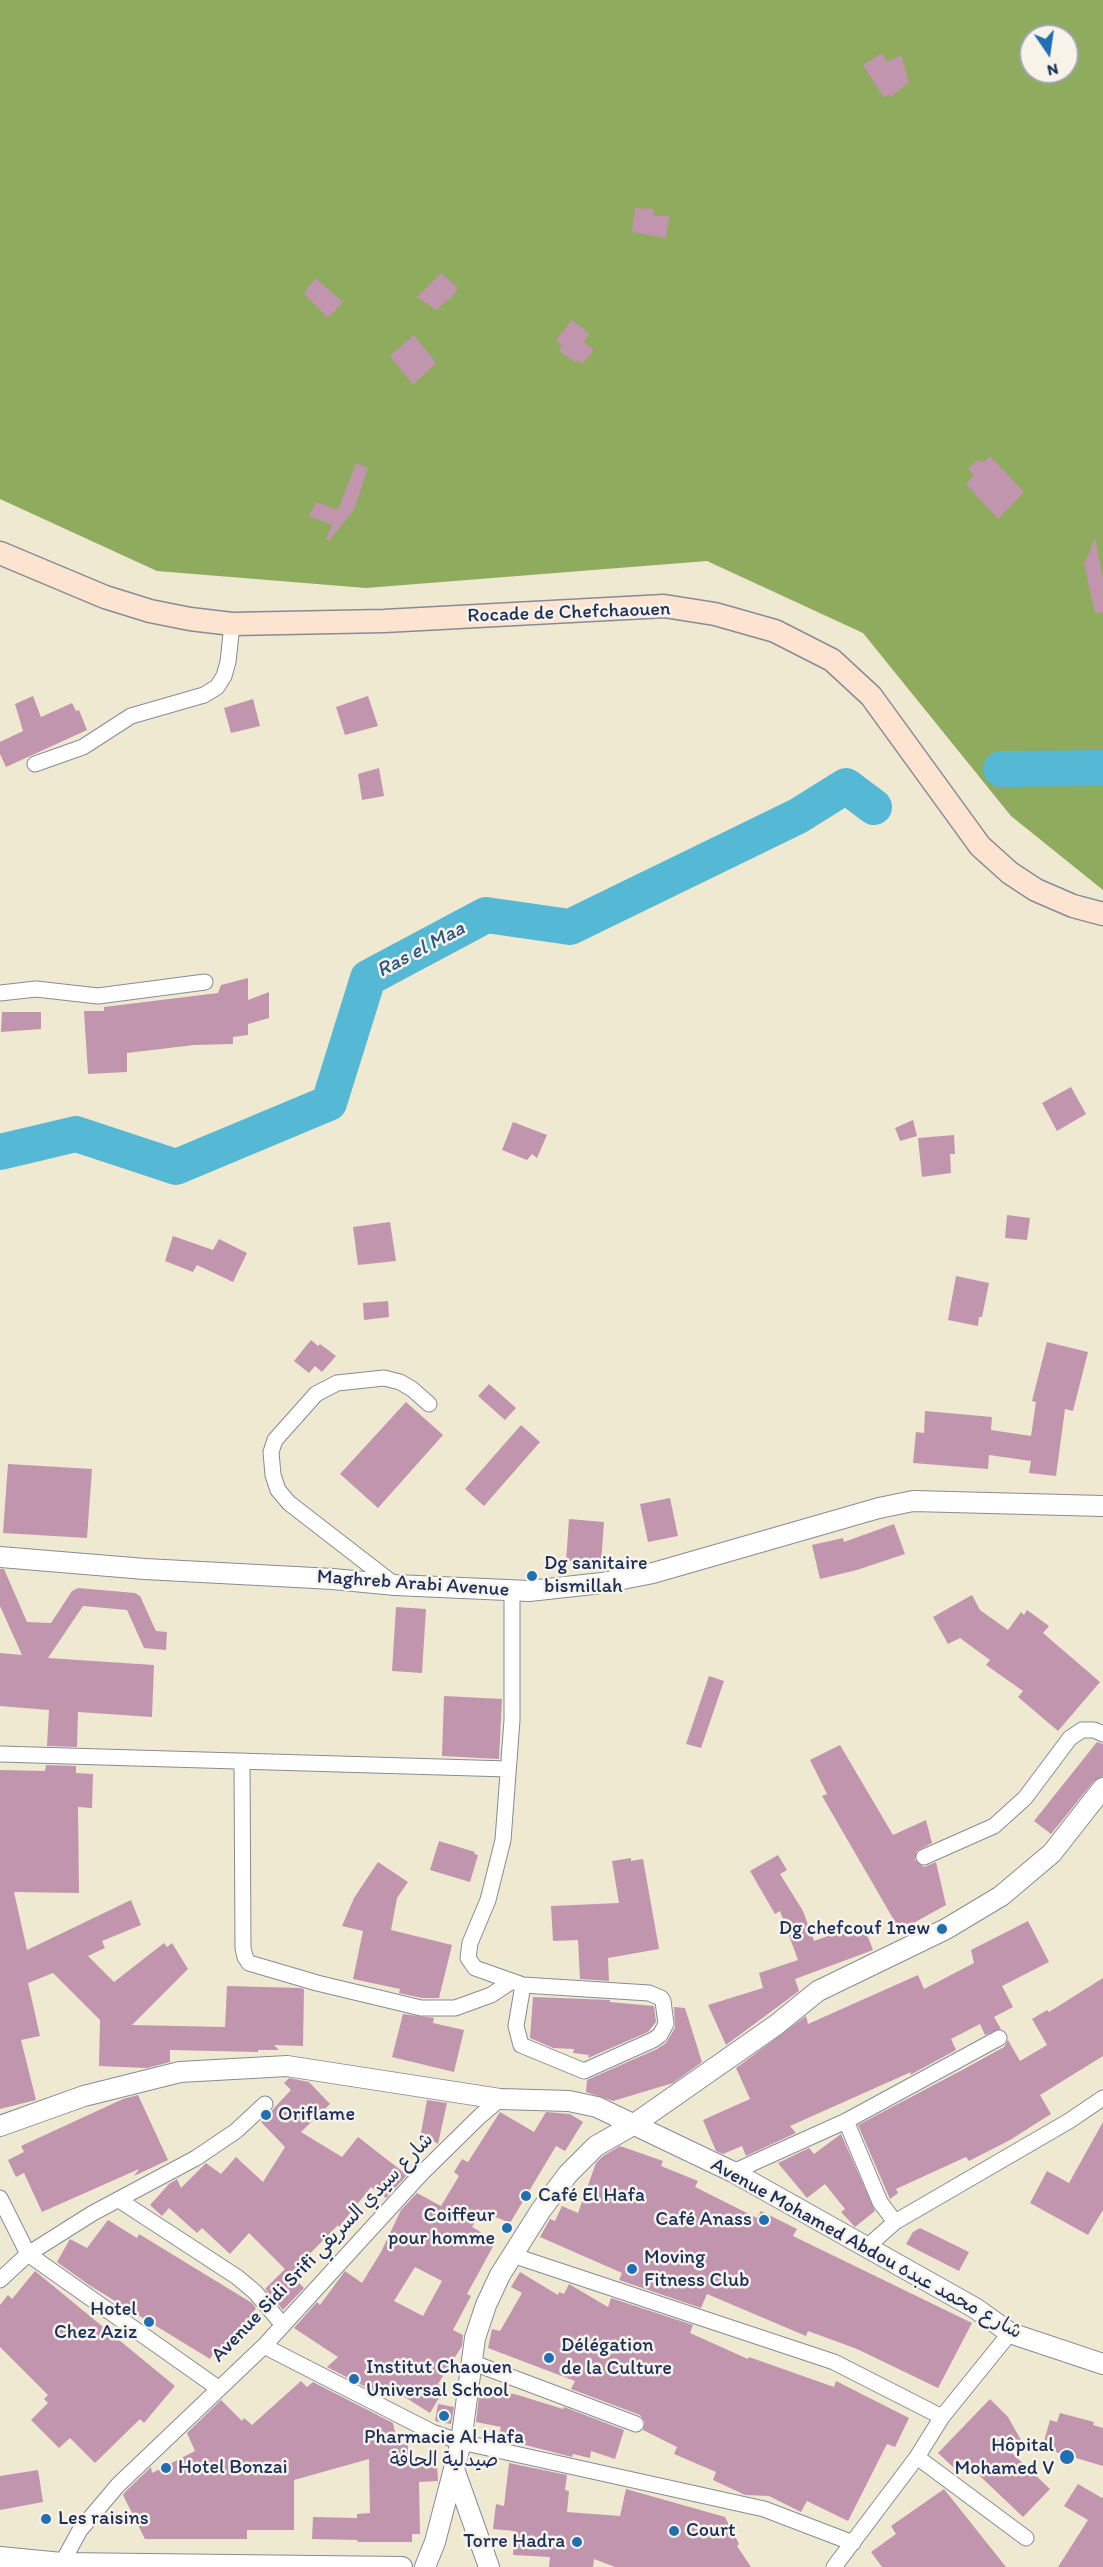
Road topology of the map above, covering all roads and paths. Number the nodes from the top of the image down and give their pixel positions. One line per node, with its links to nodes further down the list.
1 (0, 553): 2 (main road, Rocade de Chefchaouen)
2 (232, 624): 3 (street); 4 (main road, Rocade de Chefchaouen)
3 (35, 764)
4 (1103, 914)
5 (205, 982): 6 (street)
6 (0, 993)
7 (429, 1404): 10 (street)
8 (1103, 1506): 11 (street, Maghreb Arabi Avenue)
9 (0, 1557): 10 (street, Maghreb Arabi Avenue)
10 (395, 1585): 11 (street, Maghreb Arabi Avenue)
11 (512, 1591): 15 (street)
12 (1103, 1734): 17 (street)
13 (0, 1754): 14 (street)
14 (242, 1761): 15 (street); 18 (street)
15 (508, 1769): 18 (street)
16 (1103, 1788): 24 (street)
17 (924, 1857)
18 (517, 1983): 18 (street)
19 (999, 2038): 23 (street)
20 (1103, 2098): 29 (street)
21 (501, 2099): 24 (street, Avenue Mohamed Abdou شارع محمد عبده); 25 (street, Avenue Mohamed Abdou شارع محمد عبده); 34 (street, Avenue Sidi Srifi شارع سيدي السريفي)
22 (265, 2104): 28 (street)
23 (846, 2121): 26 (street); 29 (street)
24 (633, 2125): 26 (street, Avenue Mohamed Abdou شارع محمد عبده); 32 (street)
25 (0, 2126)
26 (733, 2172): 30 (street, Avenue Mohamed Abdou شارع محمد عبده)
27 (0, 2198): 31 (street)
28 (119, 2200): 31 (street); 34 (street)
29 (895, 2223): 30 (street)
30 (867, 2247): 35 (street, Avenue Mohamed Abdou شارع محمد عبده)
31 (28, 2254): 33 (street); 39 (street)
32 (512, 2254): 37 (street); 40 (street)
33 (0, 2280)
34 (283, 2325): 36 (street, Avenue Sidi Srifi شارع سيدي السريفي)
35 (1010, 2333): 38 (street, Avenue Mohamed Abdou شارع محمد عبده); 40 (street)
36 (264, 2346): 39 (street, Avenue Sidi Srifi شارع سيدي السريفي); 42 (street)
37 (471, 2362): 41 (street); 42 (street)
38 (1103, 2364)
39 (218, 2388): 48 (street, Avenue Sidi Srifi شارع سيدي السريفي)
40 (942, 2417): 43 (street)
41 (636, 2424)
42 (461, 2442): 44 (street); 46 (street)
43 (917, 2457): 45 (street); 46 (street)
44 (454, 2469): 50 (street); 51 (street)
45 (1026, 2538)
46 (853, 2542): 52 (street)
47 (0, 2557): 48 (street)
48 (62, 2563): 49 (street)
49 (402, 2567)
50 (425, 2567)
51 (489, 2567)
52 (834, 2567)

